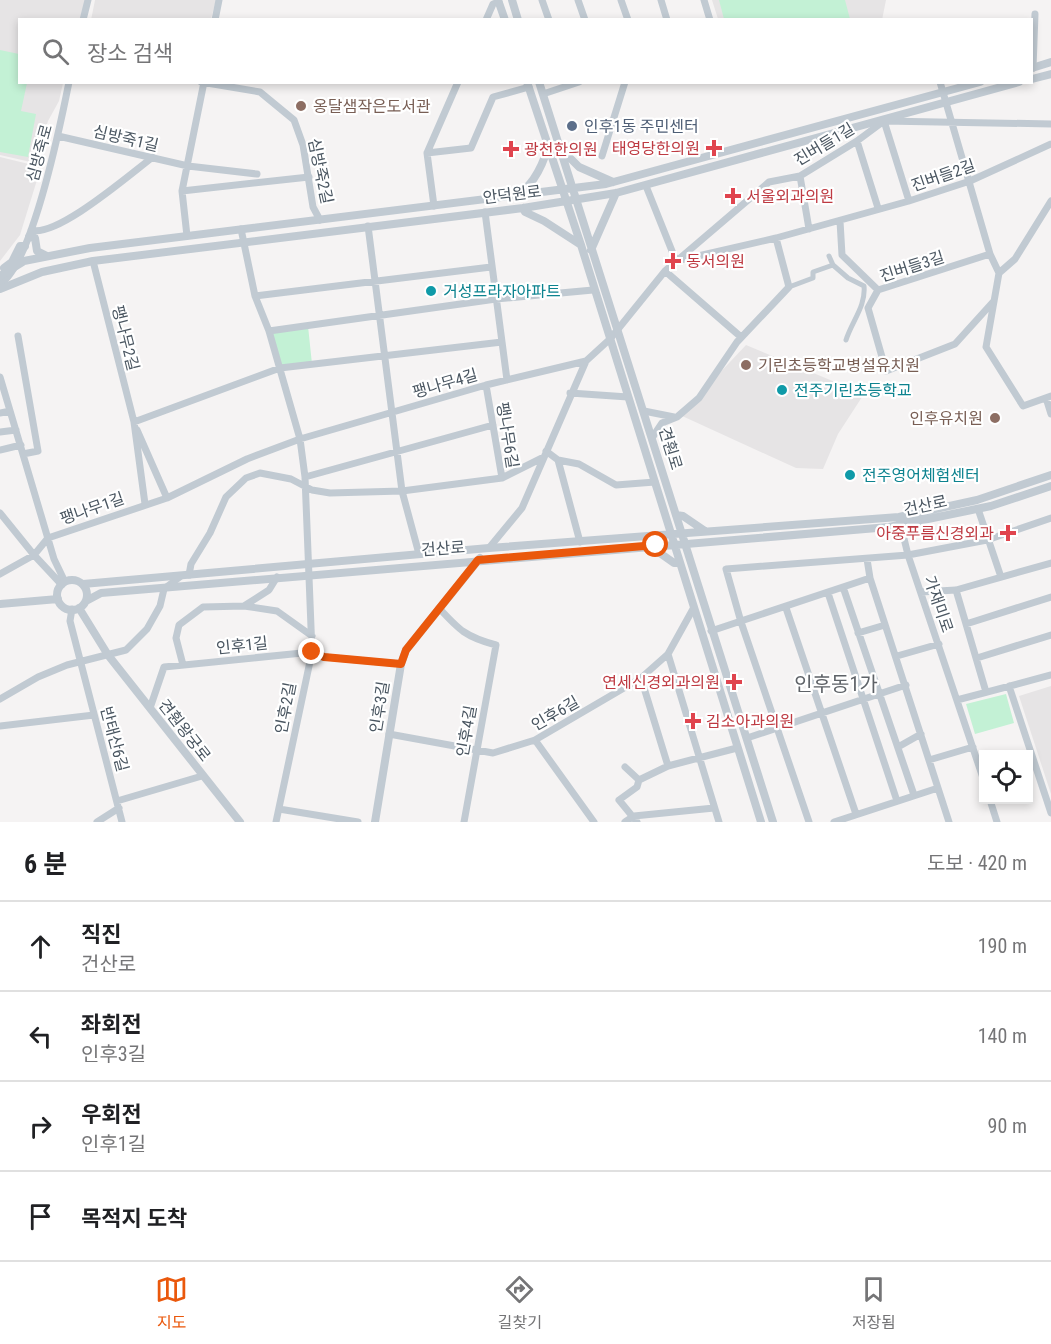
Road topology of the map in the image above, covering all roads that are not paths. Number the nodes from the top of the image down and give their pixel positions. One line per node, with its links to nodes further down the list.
1 (88, 0): 11 (street)
2 (219, 0): 12 (street)
3 (512, 0): 15 (street)
4 (542, 0): 16 (street)
5 (578, 0): 17 (street)
6 (621, 0): 18 (street)
7 (661, 0): 19 (street)
8 (704, 0): 20 (street)
9 (499, 1): 13 (street); 14 (street)
10 (1035, 14): 21 (street)
11 (84, 18)
12 (215, 18)
13 (487, 18)
14 (504, 18)
15 (517, 18)
16 (548, 18)
17 (584, 18)
18 (627, 18)
19 (667, 18)
20 (709, 18)
21 (1033, 50)
22 (1051, 63): 23 (street)
23 (1033, 68)
24 (1051, 74): 25 (street)
25 (1033, 79)
26 (69, 84): 43 (street, 심방죽로)
27 (203, 84): 51 (street, 심방죽2길)
28 (209, 84): 54 (street, 심방죽2길)
29 (457, 84): 47 (street)
30 (540, 84): 38 (street, 견훤로)
31 (569, 84): 38 (street)
32 (624, 84): 49 (street)
33 (941, 84): 37 (street)
34 (973, 84): 37 (street, 안덕원로)
35 (1012, 84): 39 (street, 안덕원로)
36 (528, 85): 44 (street, 견훤로); 47 (street, 견훤로)
37 (943, 93): 39 (street); 56 (street, 안덕원로)
38 (543, 94): 48 (street, 견훤로)
39 (946, 103): 40 (street, 안덕원로); 41 (street)
40 (884, 121): 41 (street); 45 (street, 진버들1길); 57 (street, 안덕원로); 63 (street)
41 (953, 123): 42 (street); 55 (street)
42 (1051, 124)
43 (58, 136): 50 (street, 심방죽1길); 74 (street, 심방죽로)
44 (548, 141): 58 (street, 견훤로); 61 (street)
45 (857, 141): 53 (street, 진버들1길); 67 (street)
46 (1051, 144): 55 (street, 진버들2길)
47 (427, 153): 65 (street)
48 (561, 153): 56 (street); 58 (street, 견훤로)
49 (603, 156)
50 (153, 157): 51 (street, 심방죽1길); 74 (street)
51 (188, 166): 52 (street, 심방죽1길); 59 (street)
52 (257, 174)
53 (800, 176): 73 (street); 85 (street, 진버들1길)
54 (309, 177): 59 (street); 69 (street, 심방죽2길)
55 (970, 181): 63 (street, 진버들2길); 81 (street)
56 (613, 182): 58 (street, 안덕원로)
57 (646, 186): 60 (street, 안덕원로); 85 (street)
58 (568, 189): 61 (street, 안덕원로); 62 (street, 견훤로)
59 (182, 191): 75 (street)
60 (616, 193): 62 (street, 안덕원로); 80 (street)
61 (519, 196): 65 (street, 안덕원로)
62 (571, 201): 66 (street, 안덕원로); 78 (street, 견훤로); 80 (street, 견훤로)
63 (909, 201): 67 (street, 진버들2길)
64 (1051, 201): 90 (street)
65 (434, 207): 69 (street, 안덕원로)
66 (522, 208): 68 (street, 안덕원로); 78 (street)
67 (878, 208): 70 (street, 진버들2길)
68 (485, 212): 71 (street, 안덕원로); 88 (street)
69 (320, 220): 72 (street, 안덕원로)
70 (840, 221): 73 (street, 진버들2길); 97 (street)
71 (368, 226): 77 (street, 안덕원로); 92 (street, 팽나무4길)
72 (241, 229): 75 (street, 안덕원로); 77 (street, 인후2길)
73 (810, 229): 76 (street, 진버들2길)
74 (30, 233): 79 (street, 심방죽로); 82 (street)
75 (187, 236): 82 (street, 안덕원로)
76 (776, 238): 85 (street, 진버들2길); 94 (street)
77 (243, 242): 84 (street, 안덕원로); 98 (street, 인후2길)
78 (581, 245): 96 (street, 견훤로)
79 (25, 246): 86 (street, 심방죽로); 91 (street)
80 (591, 250): 102 (street, 견훤로)
81 (990, 255): 90 (street); 97 (street, 진버들3길)
82 (47, 256): 86 (street, 안덕원로)
83 (830, 256): 87 (street)
84 (93, 261): 95 (street, 안덕원로); 125 (street, 팽나무2길)
85 (676, 261): 89 (street, 진버들1길)
86 (17, 264): 91 (street, 안덕원로); 93 (street, 심방죽로)
87 (833, 265): 94 (street); 107 (street)
88 (491, 267): 92 (street); 99 (street)
89 (665, 271): 102 (street, 진버들1길); 105 (street)
90 (999, 273): 100 (street)
91 (0, 274)
92 (376, 283): 98 (street); 101 (street, 팽나무4길)
93 (0, 284)
94 (789, 287): 105 (street)
95 (0, 289)
96 (593, 290): 99 (street); 106 (street, 견훤로)
97 (878, 290): 100 (street, 진버들3길)
98 (255, 296): 103 (street, 인후2길)
99 (496, 300): 101 (street); 108 (street)
100 (993, 302): 117 (street)
101 (380, 316): 103 (street); 109 (street, 팽나무4길)
102 (618, 329): 106 (street, 진버들1길); 120 (street, 견훤로)
103 (269, 331): 111 (street, 인후2길)
104 (18, 336): 134 (street)
105 (741, 337): 124 (street, 견훤로)
106 (610, 339): 110 (street, 팽나무6길); 116 (street, 견훤로)
107 (846, 340)
108 (502, 342): 109 (street, 팽나무4길); 113 (street)
109 (385, 356): 111 (street, 팽나무4길); 122 (street, 팽나무4길)
110 (586, 361): 113 (street, 팽나무6길); 115 (street, 팽나무6길)
111 (280, 368): 125 (street, 팽나무4길); 130 (street, 인후2길)
112 (0, 379): 118 (street, 팽나무1길)
113 (507, 380): 114 (street, 팽나무4길)
114 (486, 385): 122 (street, 팽나무4길); 126 (street, 팽나무6길)
115 (570, 393): 116 (street); 135 (street, 팽나무6길)
116 (628, 397): 140 (street, 견훤로)
117 (1049, 397): 123 (street)
118 (3, 398): 119 (street, 팽나무1길)
119 (10, 411): 121 (street); 127 (street, 팽나무1길)
120 (644, 411): 124 (street); 129 (street, 견훤로)
121 (0, 413)
122 (392, 413): 130 (street, 팽나무4길); 133 (street, 팽나무4길)
123 (1051, 414)
124 (662, 419): 129 (street)
125 (134, 422): 144 (street, 팽나무2길); 145 (street, 팽나무2길)
126 (493, 425): 133 (street); 139 (street, 팽나무6길)
127 (16, 429): 128 (street); 131 (street, 팽나무1길)
128 (0, 432)
129 (652, 438): 148 (street, 견훤로)
130 (300, 439): 138 (street, 인후2길); 144 (street, 팽나무4길)
131 (21, 445): 132 (street); 134 (street, 팽나무1길)
132 (0, 450)
133 (396, 450): 138 (street); 143 (street, 팽나무4길)
134 (23, 454): 155 (street, 팽나무1길)
135 (545, 454): 136 (street); 139 (street, 팽나무6길); 161 (street, 팽나무6길)
136 (558, 460): 140 (street, 견훤로); 157 (street)
137 (1051, 475): 151 (street, 건산로)
138 (305, 477): 142 (street, 인후2길)
139 (502, 478): 143 (street)
140 (655, 482): 154 (street, 견훤로)
141 (1051, 486): 146 (street, 건산로)
142 (305, 487): 143 (street); 169 (street, 인후2길); 172 (street)
143 (402, 491): 162 (street, 팽나무4길)
144 (167, 498): 145 (street, 팽나무1길)
145 (146, 504): 155 (street, 팽나무1길)
146 (978, 509): 151 (street, 건산로); 156 (street)
147 (0, 513): 150 (street)
148 (676, 515): 153 (street); 154 (street, 견훤로)
149 (1051, 518): 156 (street)
150 (8, 520): 152 (street); 163 (street)
151 (900, 521): 153 (street, 건산로); 158 (street, 건산로); 164 (street, 가재미로)
152 (0, 525)
153 (705, 531): 154 (street, 건산로)
154 (677, 533): 157 (street, 건산로); 158 (street, 견훤로); 159 (street, 견훤로)
155 (48, 538): 163 (street); 176 (street)
156 (987, 540): 164 (street); 173 (street)
157 (580, 542): 161 (street, 건산로)
158 (685, 543): 159 (street, 건산로); 194 (street, 견훤로)
159 (675, 544): 160 (street, 건산로); 167 (street, 견훤로)
160 (656, 545): 166 (street, 건산로); 167 (street)
161 (489, 548): 162 (street, 건산로); 166 (street, 인후3길)
162 (419, 554): 169 (street, 건산로)
163 (34, 555): 170 (street); 176 (street)
164 (908, 555): 165 (street); 181 (street, 가재미로)
165 (867, 559): 175 (street); 191 (street)
166 (478, 560): 171 (street, 건산로); 188 (street, 인후3길)
167 (680, 562): 190 (street, 견훤로)
168 (1051, 562): 173 (street)
169 (308, 564): 171 (street, 인후2길); 172 (street, 건산로)
170 (0, 574)
171 (309, 574): 174 (street, 건산로); 197 (street, 인후2길)
172 (185, 575): 177 (street, 건산로); 179 (street)
173 (1001, 577): 180 (street)
174 (278, 578): 179 (street, 건산로); 187 (street)
175 (870, 578): 178 (street); 193 (street)
176 (64, 583): 177 (street, 건산로); 184 (street)
177 (82, 584): 186 (street)
178 (843, 588): 182 (street); 195 (street)
179 (164, 589): 186 (street, 건산로); 201 (street)
180 (956, 591): 181 (street); 192 (street)
181 (921, 592): 198 (street, 가재미로)
182 (828, 593): 189 (street); 214 (street)
183 (1051, 597): 192 (street)
184 (58, 599): 185 (street); 186 (street)
185 (0, 604)
186 (79, 606): 201 (street, 견훤왕궁로); 204 (street, 반태산6길)
187 (243, 606): 197 (street); 206 (street)
188 (439, 608): 205 (street, 인후3길); 228 (street, 인후4길)
189 (786, 608): 191 (street); 217 (street)
190 (693, 609): 200 (street, 인후6길); 227 (street, 견훤로)
191 (741, 622): 194 (street); 220 (street)
192 (966, 624): 203 (street)
193 (886, 628): 195 (street); 202 (street)
194 (711, 631): 223 (street, 견훤로)
195 (858, 633): 212 (street)
196 (1051, 635): 203 (street)
197 (312, 636): 199 (street, 인후2길)
198 (939, 644): 202 (street); 215 (street, 가재미로)
199 (312, 652): 205 (street, 인후1길); 206 (street, 인후1길); 242 (street, 인후2길)
200 (668, 654): 208 (street, 인후6길); 229 (street)
201 (108, 655): 204 (street); 216 (street, 견훤왕궁로)
202 (897, 656): 209 (street)
203 (977, 658): 211 (street)
204 (81, 663): 213 (street); 218 (street, 반태산6길)
205 (401, 664): 221 (street, 인후3길)
206 (183, 665): 216 (street, 인후1길)
207 (1051, 675): 210 (street)
208 (641, 678): 224 (street, 인후6길); 231 (street)
209 (906, 685): 212 (street); 222 (street)
210 (1010, 686): 211 (street); 243 (street)
211 (987, 692): 215 (street)
212 (879, 694): 214 (street); 225 (street)
213 (0, 699)
214 (863, 699): 217 (street); 238 (street)
215 (957, 700): 226 (street, 가재미로)
216 (150, 708): 234 (street, 견훤왕궁로)
217 (822, 713): 220 (street); 244 (street)
218 (94, 715): 219 (street); 240 (street, 반태산6길)
219 (0, 726)
220 (778, 728): 223 (street); 258 (street)
221 (389, 734): 228 (street, 인후6길); 251 (street, 인후3길)
222 (921, 734): 225 (street); 230 (street)
223 (747, 738): 257 (street, 견훤로)
224 (535, 740): 228 (street, 인후6길); 253 (street)
225 (898, 747): 237 (street)
226 (972, 747): 230 (street); 233 (street, 가재미로)
227 (737, 748): 229 (street); 256 (street, 견훤로)
228 (477, 749): 252 (street, 인후4길)
229 (699, 758): 231 (street); 241 (street)
230 (929, 760): 236 (street)
231 (668, 766): 235 (street)
232 (626, 767): 235 (street)
233 (979, 767)
234 (202, 776): 240 (street); 248 (street, 견훤왕궁로)
235 (639, 780): 245 (street)
236 (938, 788): 237 (street); 260 (street)
237 (914, 795): 238 (street)
238 (897, 801): 244 (street)
239 (991, 804): 261 (street)
240 (118, 805): 246 (street); 247 (street, 반태산6길)
241 (714, 808): 245 (street); 255 (street)
242 (279, 809): 249 (street, 인후2길); 250 (street)
243 (1051, 813)
244 (856, 814): 259 (street)
245 (636, 819): 254 (street)
246 (97, 822)
247 (122, 822)
248 (240, 822)
249 (276, 822)
250 (358, 822)
251 (375, 822)
252 (464, 822)
253 (594, 822)
254 (625, 822)
255 (719, 822)
256 (761, 822)
257 (773, 822)
258 (809, 822)
259 (834, 822)
260 (949, 822)
261 (997, 822)

